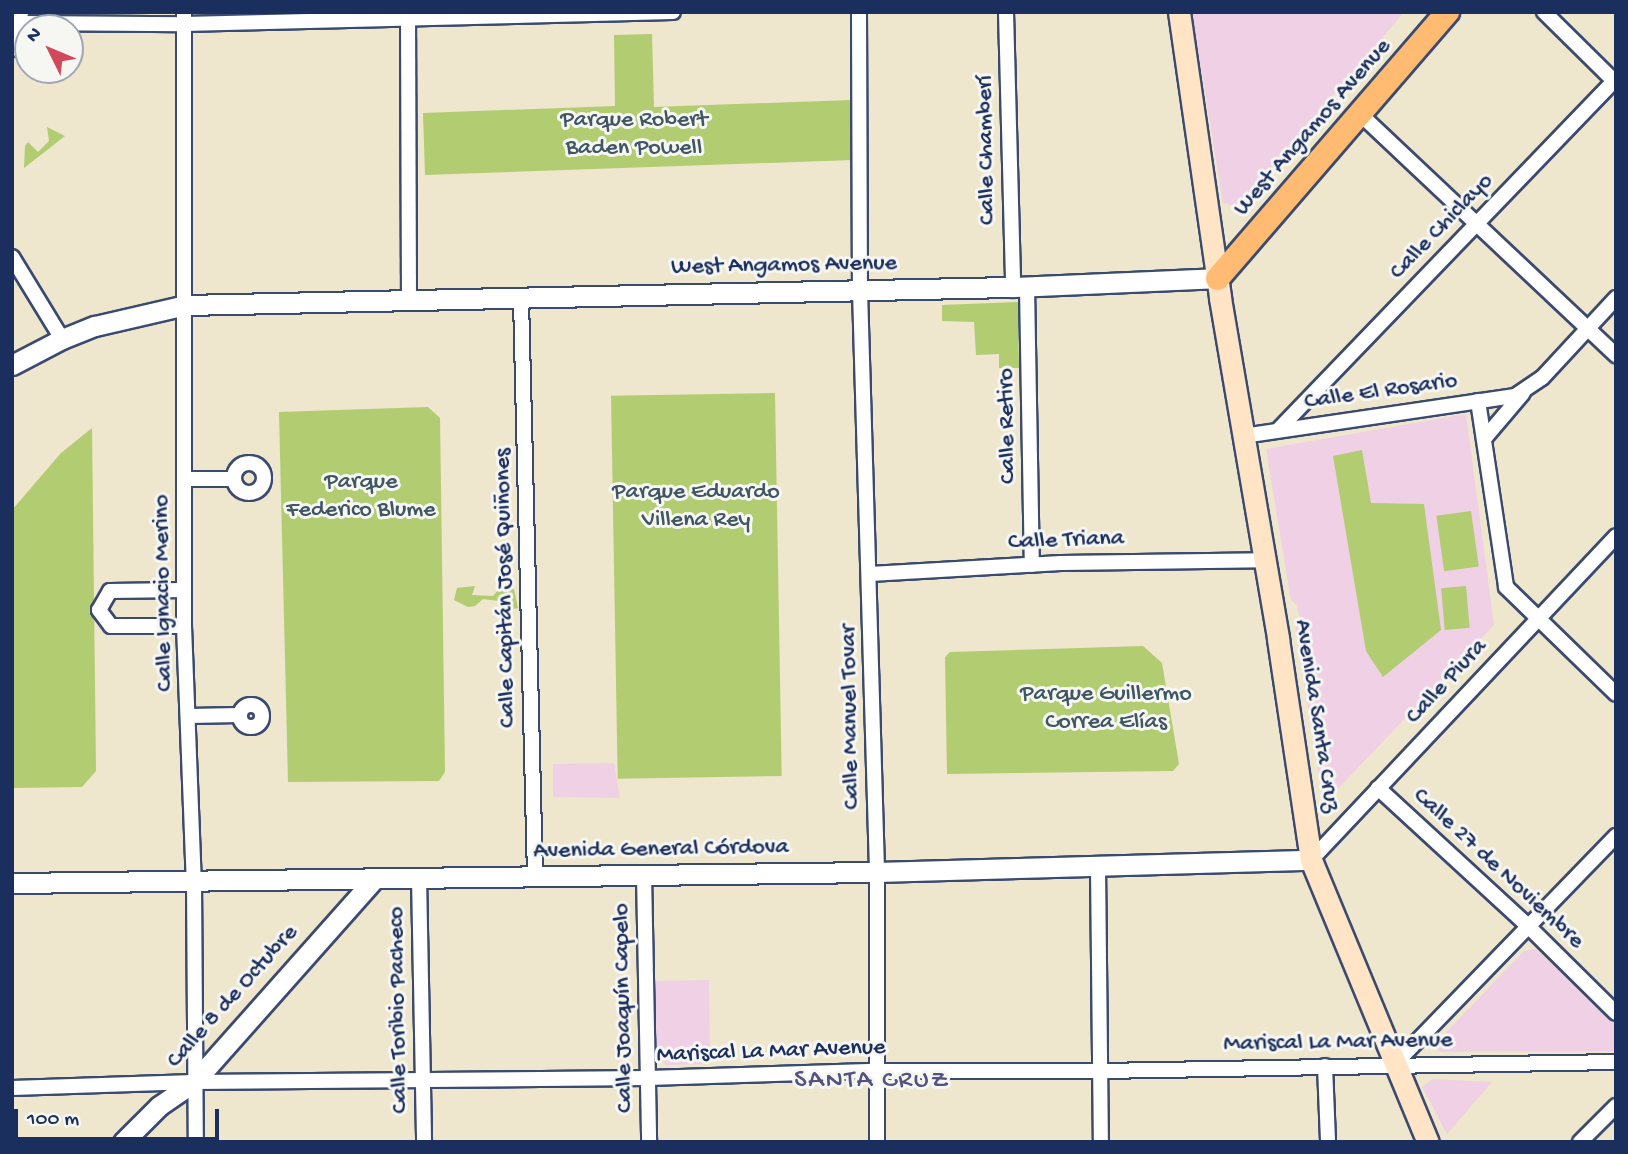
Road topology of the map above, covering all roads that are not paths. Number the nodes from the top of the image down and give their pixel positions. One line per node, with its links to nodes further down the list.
1 (673, 12): 7 (street)
2 (859, 12): 17 (street, Calle Manuel Tovar)
3 (1006, 12): 16 (street, Calle Chamberí)
4 (1179, 12): 15 (main road, Avenida Santa Cruz)
5 (1447, 12): 12 (main road, West Angamos Avenue)
6 (1544, 12): 11 (street)
7 (627, 13): 8 (street)
8 (408, 16): 10 (street); 20 (street)
9 (84, 17): 10 (street)
10 (184, 18): 21 (street, Calle Ignacio Merino)
11 (1615, 81): 13 (street, Calle Chiclayo)
12 (1360, 114): 13 (street); 15 (main road, West Angamos Avenue)
13 (1477, 225): 22 (street); 28 (street, Calle Chiclayo)
14 (12, 257): 23 (street)
15 (1217, 278): 16 (street, West Angamos Avenue); 31 (main road, Avenida Santa Cruz)
16 (1020, 287): 17 (street, West Angamos Avenue); 37 (street, Calle Retiro)
17 (860, 291): 19 (street, West Angamos Avenue); 38 (street, Calle Manuel Tovar)
18 (1616, 298): 22 (street)
19 (521, 299): 20 (street, West Angamos Avenue); 51 (street, Calle Capitán José Quiñones)
20 (409, 300): 21 (street, West Angamos Avenue)
21 (185, 305): 23 (street, West Angamos Avenue); 33 (street, Calle Ignacio Merino)
22 (1587, 328): 24 (street); 26 (street)
23 (62, 338): 25 (street, West Angamos Avenue)
24 (1616, 355)
25 (12, 365)
26 (1524, 392): 27 (street, Calle El Rosario); 32 (street)
27 (1478, 401): 29 (street, Calle El Rosario); 32 (street)
28 (1301, 406): 29 (street); 30 (street, Calle Chiclayo)
29 (1304, 425): 30 (street, Calle El Rosario)
30 (1279, 429): 31 (street, Calle El Rosario)
31 (1243, 436): 36 (main road, Avenida Santa Cruz)
32 (1484, 439): 40 (street)
33 (185, 479): 34 (street); 39 (street, Calle Ignacio Merino)
34 (234, 480)
35 (1616, 536): 40 (street, Calle Piura)
36 (1264, 560): 37 (street, Calle Triana); 47 (main road, Avenida Santa Cruz)
37 (1032, 565): 38 (street, Calle Triana)
38 (870, 574): 49 (street, Calle Manuel Tovar)
39 (184, 590): 41 (street, Calle Ignacio Merino); 41 (street)
40 (1537, 620): 42 (street); 45 (street, Calle Piura)
41 (184, 626): 44 (street, Calle Ignacio Merino)
42 (1616, 694)
43 (239, 715): 44 (street)
44 (189, 716): 54 (street, Calle Ignacio Merino)
45 (1378, 788): 47 (street, Calle Piura); 56 (street, Calle 27 de Noviembre)
46 (1616, 836): 56 (street)
47 (1311, 860): 48 (street, Avenida General Córdova); 59 (main road, Avenida Santa Cruz)
48 (1098, 866): 49 (street, Avenida General Córdova); 62 (street)
49 (877, 872): 50 (street, Avenida General Córdova); 61 (street, Calle Manuel Tovar)
50 (644, 874): 51 (street, Avenida General Córdova); 63 (street, Calle Joaquín Capelo)
51 (535, 876): 52 (street, Avenida General Córdova)
52 (419, 877): 53 (street, Avenida General Córdova); 64 (street, Calle Toribio Pacheco)
53 (373, 879): 54 (street, Avenida General Córdova); 65 (street, Calle 8 de Octubre)
54 (194, 881): 55 (street, Avenida General Córdova); 65 (street, Calle Ignacio Merino)
55 (12, 883)
56 (1529, 928): 57 (street, Calle 27 de Noviembre); 59 (street)
57 (1616, 1013)
58 (1616, 1062): 59 (street, Mariscal La Mar Avenue)
59 (1395, 1064): 60 (street, Mariscal La Mar Avenue); 75 (main road, Avenida Santa Cruz)
60 (1325, 1066): 62 (street, Mariscal La Mar Avenue); 74 (street)
61 (876, 1070): 62 (street, Mariscal La Mar Avenue); 63 (street, Mariscal La Mar Avenue); 72 (street, Calle Manuel Tovar)
62 (1101, 1071): 73 (street)
63 (648, 1078): 64 (street, Mariscal La Mar Avenue); 71 (street, Calle Joaquín Capelo)
64 (423, 1081): 65 (street, Mariscal La Mar Avenue); 70 (street, Calle Toribio Pacheco)
65 (194, 1082): 66 (street, Mariscal La Mar Avenue); 68 (street, Calle 8 de Octubre); 69 (street, Calle Ignacio Merino)
66 (12, 1088)
67 (1616, 1106): 76 (street)
68 (123, 1142)
69 (196, 1142)
70 (424, 1142)
71 (649, 1142)
72 (877, 1142)
73 (1101, 1142)
74 (1328, 1142)
75 (1428, 1142)
76 (1580, 1142)

